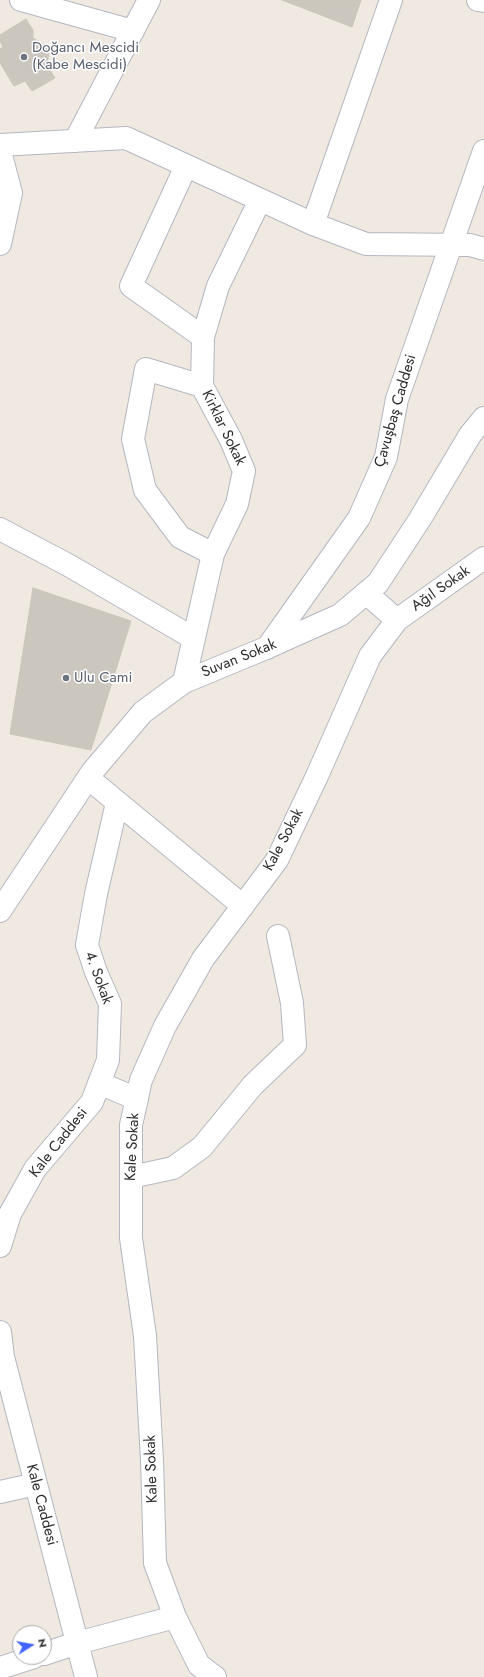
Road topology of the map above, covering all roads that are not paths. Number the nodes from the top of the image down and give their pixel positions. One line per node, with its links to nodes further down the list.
1 (21, 0): 6 (street)
2 (150, 0): 6 (street)
3 (391, 0): 13 (street)
4 (478, 0): 5 (street)
5 (484, 1)
6 (133, 31): 7 (street)
7 (75, 141): 8 (street); 11 (street)
8 (0, 145)
9 (0, 151): 14 (street)
10 (484, 151): 15 (street, Çavuşbaş Caddesi)
11 (186, 166): 12 (street); 17 (street)
12 (260, 200): 13 (street); 17 (street, Kirklar Sokak)
13 (313, 224): 15 (street)
14 (0, 244)
15 (451, 244): 16 (street); 26 (street, Çavuşbaş Caddesi)
16 (484, 249)
17 (202, 337): 18 (street, Kirklar Sokak)
18 (202, 386): 21 (street, Kirklar Sokak); 21 (street)
19 (484, 418): 23 (street, Suvan Sokak)
20 (0, 529): 25 (street)
21 (212, 554): 25 (street, Kirklar Sokak)
22 (484, 558): 24 (street, Ağıl Sokak)
23 (366, 594): 24 (street); 26 (street, Suvan Sokak)
24 (397, 620): 30 (street, Kale Sokak)
25 (193, 638): 27 (street, Kirklar Sokak)
26 (266, 648): 27 (street, Suvan Sokak)
27 (184, 682): 28 (street, Suvan Sokak)
28 (88, 778): 29 (street); 31 (street, Suvan Sokak)
29 (118, 803): 30 (street); 33 (street, 4. Sokak)
30 (243, 906): 34 (street, Kale Sokak)
31 (0, 911)
32 (278, 936): 35 (street)
33 (99, 1083): 34 (street); 36 (street, Kale Caddesi)
34 (137, 1099): 35 (street, Kale Sokak)
35 (131, 1177): 41 (street, Kale Sokak)
36 (0, 1246)
37 (0, 1332): 38 (street, Kale Caddesi)
38 (2, 1358): 39 (street, Kale Caddesi)
39 (36, 1484): 40 (street); 42 (street, Kale Caddesi)
40 (0, 1492)
41 (175, 1617): 42 (street); 47 (street, Kale Sokak)
42 (77, 1643): 43 (street); 46 (street, Kale Caddesi)
43 (52, 1651)
44 (12, 1664): 45 (street)
45 (0, 1668)
46 (86, 1677)
47 (215, 1677)

